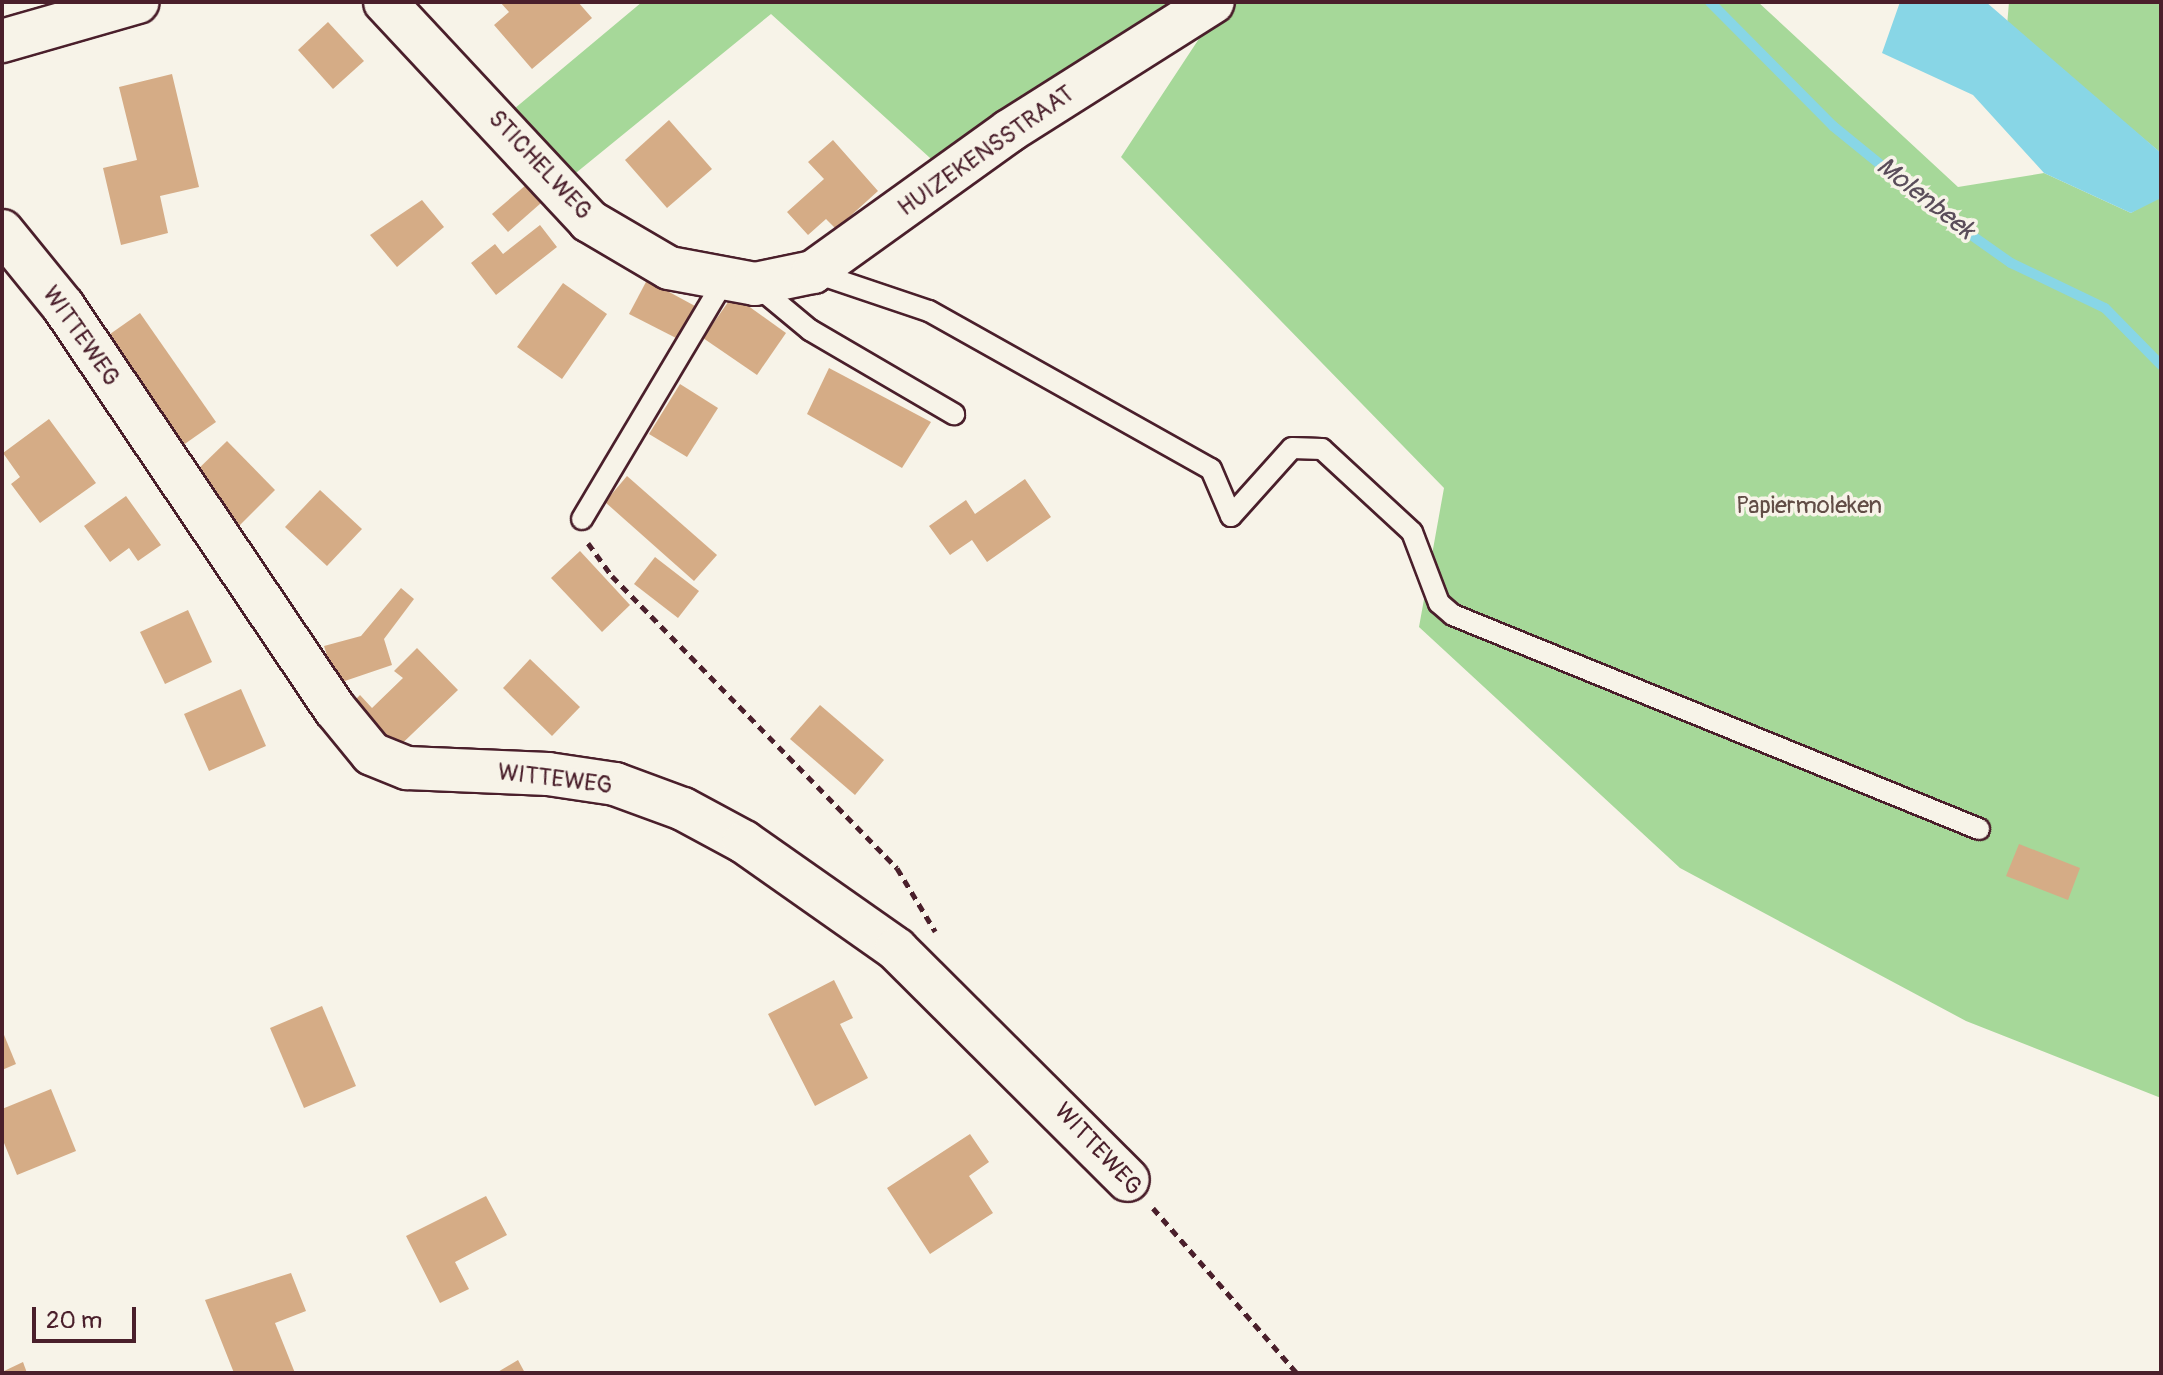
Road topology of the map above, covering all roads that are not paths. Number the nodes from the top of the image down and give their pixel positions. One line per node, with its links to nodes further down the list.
1 (138, 2): 4 (street)
2 (385, 2): 7 (street, STICHELWEG)
3 (1213, 2): 6 (street, HUIZEKENSSTRAAT)
4 (2, 41)
5 (2, 231): 11 (street, WITTEWEG)
6 (813, 272): 7 (street, HUIZEKENSSTRAAT); 10 (lane)
7 (740, 282): 8 (lane, STICHELWEG); 9 (lane)
8 (954, 414)
9 (582, 519)
10 (1979, 829)
11 (1128, 1180)

